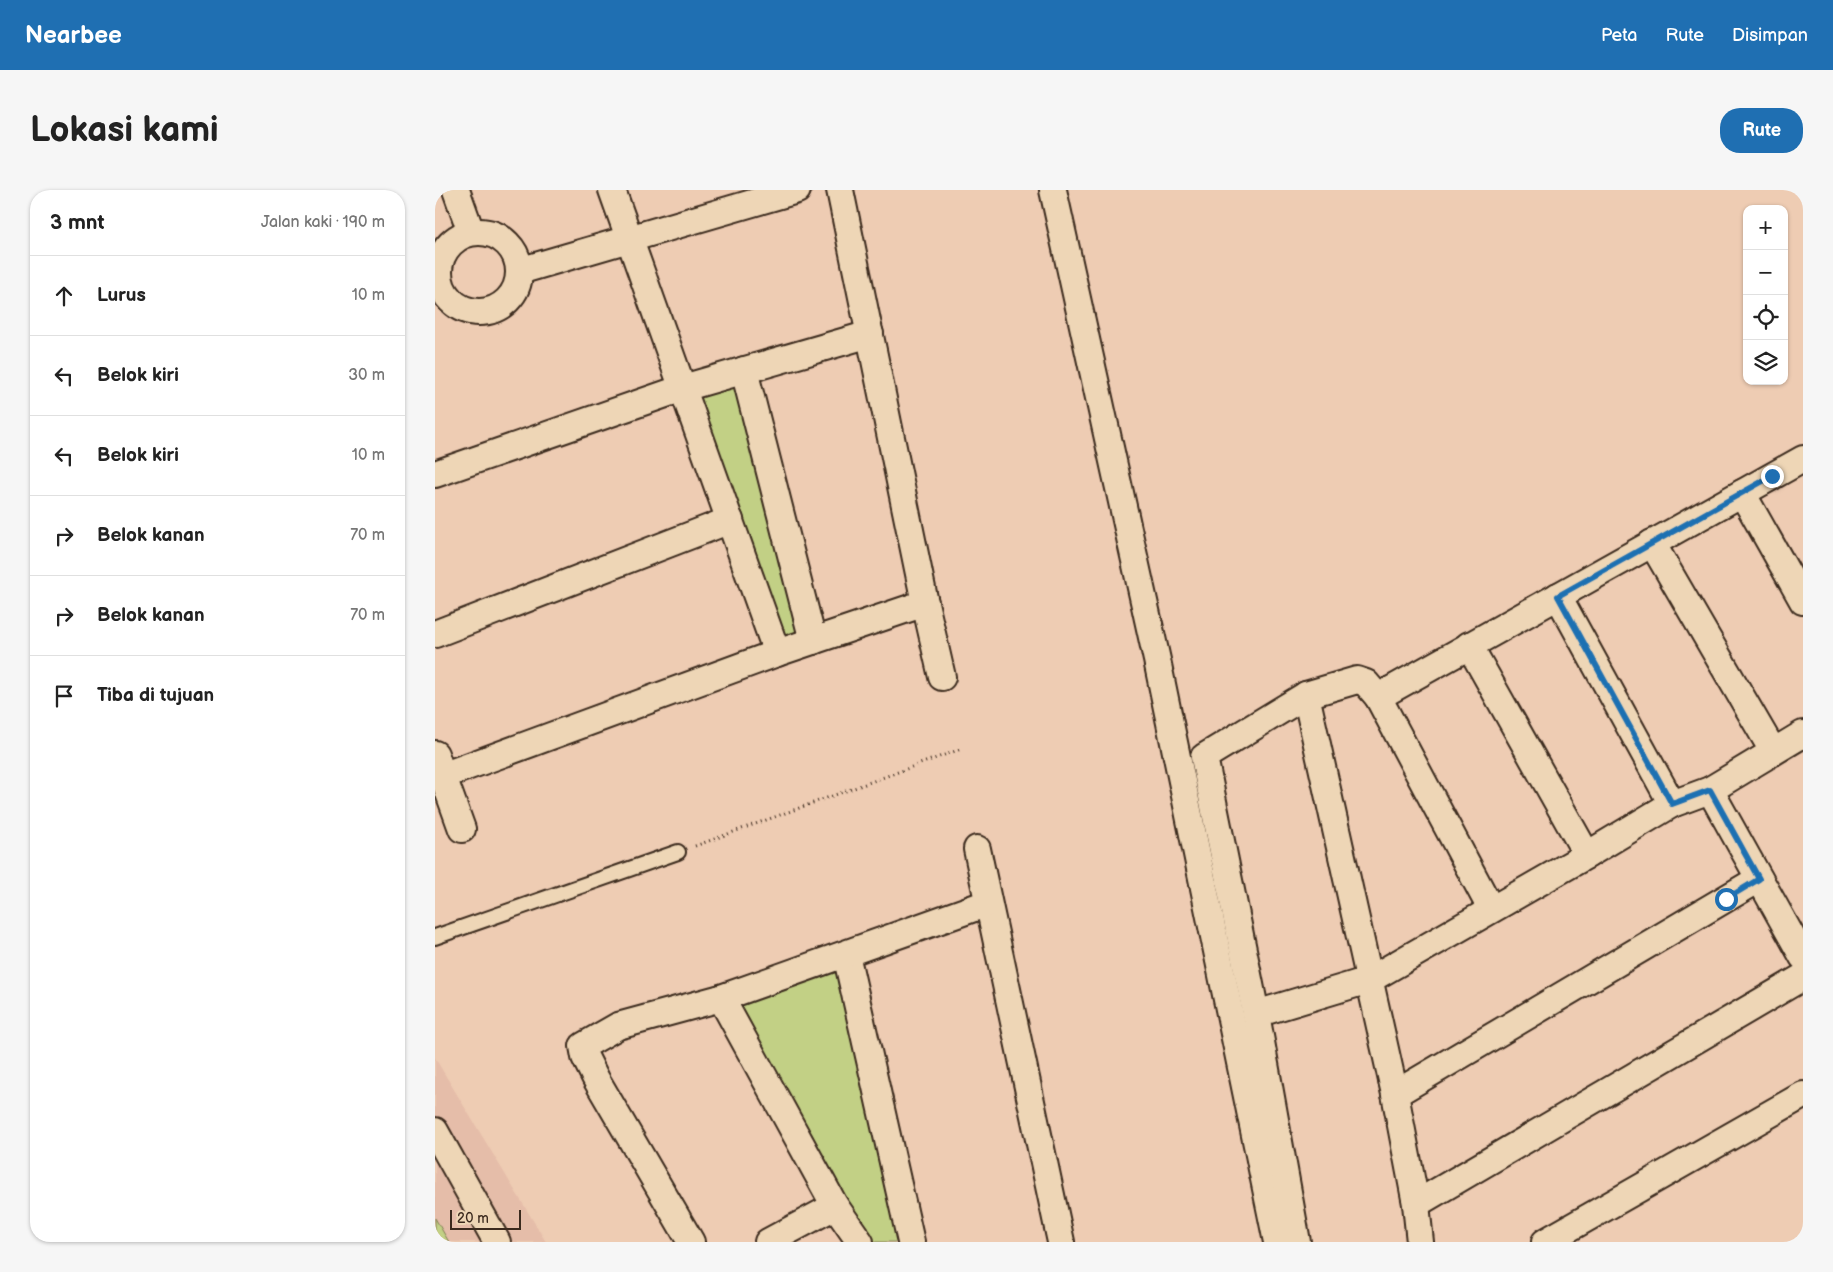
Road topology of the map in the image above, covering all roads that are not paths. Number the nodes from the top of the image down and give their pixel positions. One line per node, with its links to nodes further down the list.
1 (456, 190): 6 (street)
2 (612, 190): 7 (street)
3 (797, 190): 7 (street)
4 (840, 190): 10 (street)
5 (1053, 190): 58 (street)
6 (471, 232): 8 (street); 9 (street)
7 (631, 240): 8 (street); 12 (street)
8 (519, 271): 9 (street)
9 (443, 303)
10 (870, 334): 11 (street); 20 (street)
11 (744, 370): 12 (street); 22 (street)
12 (683, 388): 14 (street); 16 (street)
13 (1803, 459): 15 (street)
14 (435, 474)
15 (1742, 493): 17 (street); 19 (street)
16 (730, 520): 21 (street); 24 (street)
17 (1652, 543): 18 (street); 29 (street)
18 (1558, 596): 23 (street); 32 (street)
19 (1803, 601)
20 (925, 603): 22 (street); 25 (street)
21 (435, 634)
22 (813, 641): 24 (street)
23 (1469, 645): 27 (street); 36 (street)
24 (777, 653): 30 (street)
25 (942, 677)
26 (1306, 695): 27 (street); 44 (street); 46 (street)
27 (1378, 698): 39 (street)
28 (1803, 734): 29 (street)
29 (1773, 751): 31 (street)
30 (439, 765): 33 (street)
31 (1710, 790): 32 (street); 37 (street)
32 (1672, 804): 36 (street)
33 (461, 829)
34 (977, 849): 38 (street)
35 (678, 852): 40 (lane)
36 (1587, 856): 39 (street)
37 (1759, 879): 42 (street); 47 (street)
38 (988, 903): 41 (street); 57 (street)
39 (1491, 909): 44 (street)
40 (435, 937)
41 (846, 954): 45 (street); 56 (street)
42 (1803, 957)
43 (1803, 977): 50 (street)
44 (1369, 980): 46 (street); 47 (street)
45 (721, 998): 51 (street); 53 (street)
46 (1256, 1014): 59 (street)
47 (1395, 1094): 50 (street)
48 (1803, 1095): 61 (street)
49 (435, 1131): 52 (street)
50 (1416, 1204): 60 (street)
51 (835, 1206): 54 (street); 55 (street)
52 (497, 1242)
53 (691, 1242)
54 (768, 1242)
55 (861, 1242)
56 (911, 1242)
57 (1061, 1242)
58 (1277, 1242)
59 (1297, 1242)
60 (1420, 1242)
61 (1545, 1242)

